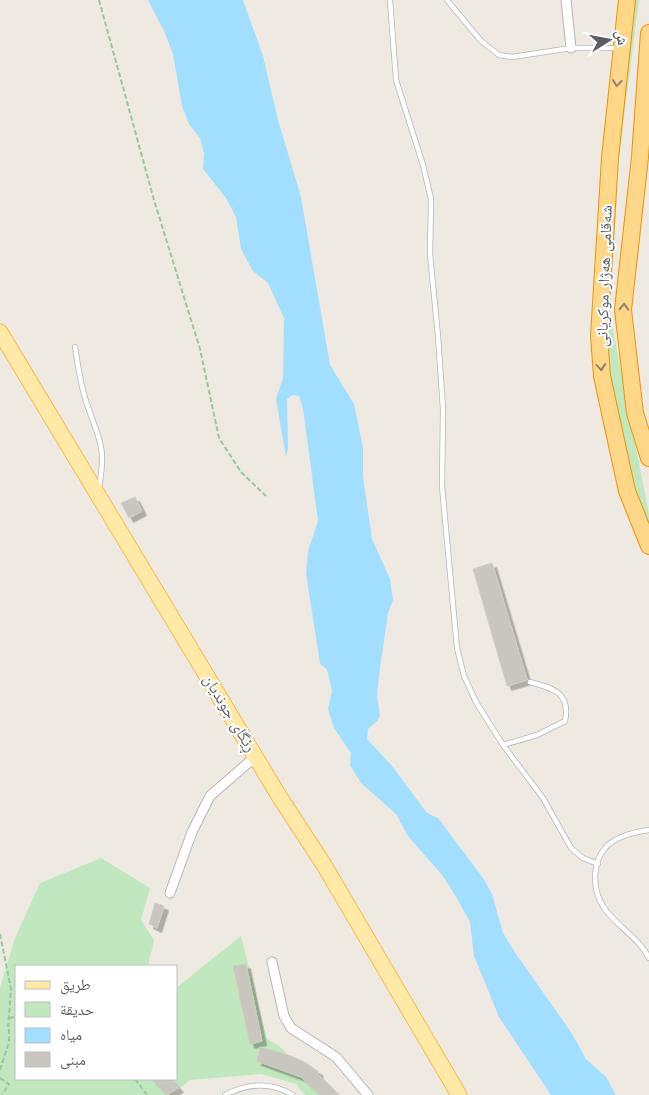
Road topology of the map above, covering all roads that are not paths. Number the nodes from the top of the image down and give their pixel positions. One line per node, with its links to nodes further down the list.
1 (390, 0): 14 (lane)
2 (447, 0): 6 (lane)
3 (566, 0): 6 (street)
4 (627, 0): 7 (highway, شەقامی ھەژار موکریانی)
5 (649, 33): 10 (highway, شەقامی ھەژار موکریانی, one-way to 5)
6 (571, 48): 7 (lane)
7 (622, 48): 12 (highway, شەقامی ھەژار موکریانی, one-way to 12)
8 (0, 332): 11 (main road, ڕێگای جوندیان)
9 (75, 347): 11 (lane)
10 (649, 458)
11 (98, 494): 15 (main road, ڕێگای جوندیان)
12 (649, 546)
13 (530, 682): 14 (lane)
14 (503, 746): 17 (lane)
15 (256, 756): 18 (street); 24 (main road, ڕێگای جوندیان)
16 (649, 830): 17 (lane)
17 (598, 864): 19 (lane)
18 (170, 893)
19 (648, 955)
20 (272, 962): 23 (street)
21 (225, 1095): 22 (lane)
22 (293, 1095)
23 (368, 1095)
24 (459, 1095)

